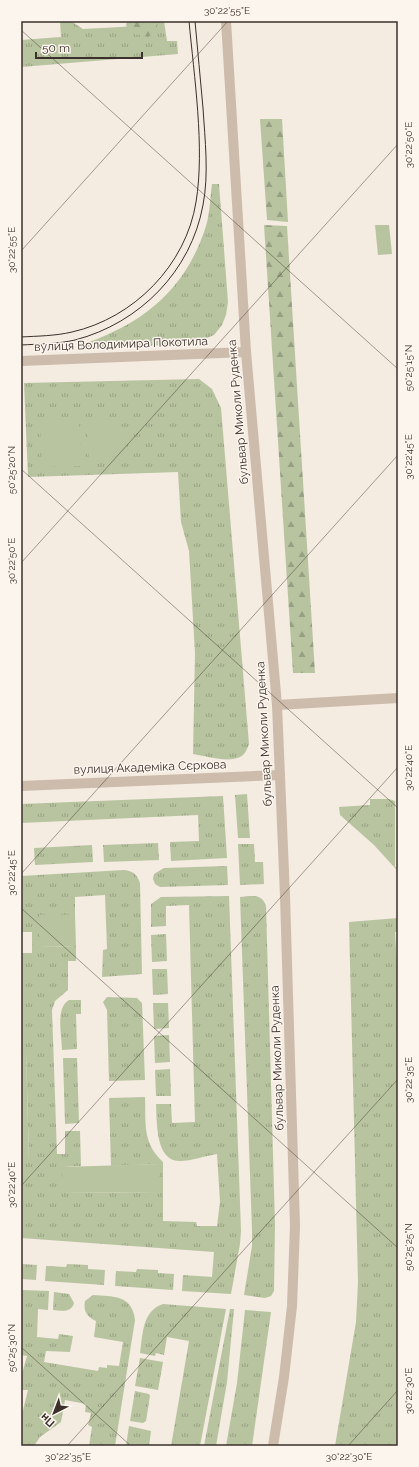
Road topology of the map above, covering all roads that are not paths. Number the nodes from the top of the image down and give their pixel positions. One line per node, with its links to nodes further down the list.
1 (226, 21): 2 (street, бульвар Миколи Руденка)
2 (246, 352): 3 (street, вулиця Володимира Покотила); 5 (street, бульвар Миколи Руденка)
3 (21, 361)
4 (398, 698): 5 (street)
5 (277, 705): 6 (street, бульвар Миколи Руденка)
6 (280, 775): 7 (street, вулиця Академіка Сєркова); 8 (street, бульвар Миколи Руденка)
7 (21, 786)
8 (273, 1446)

